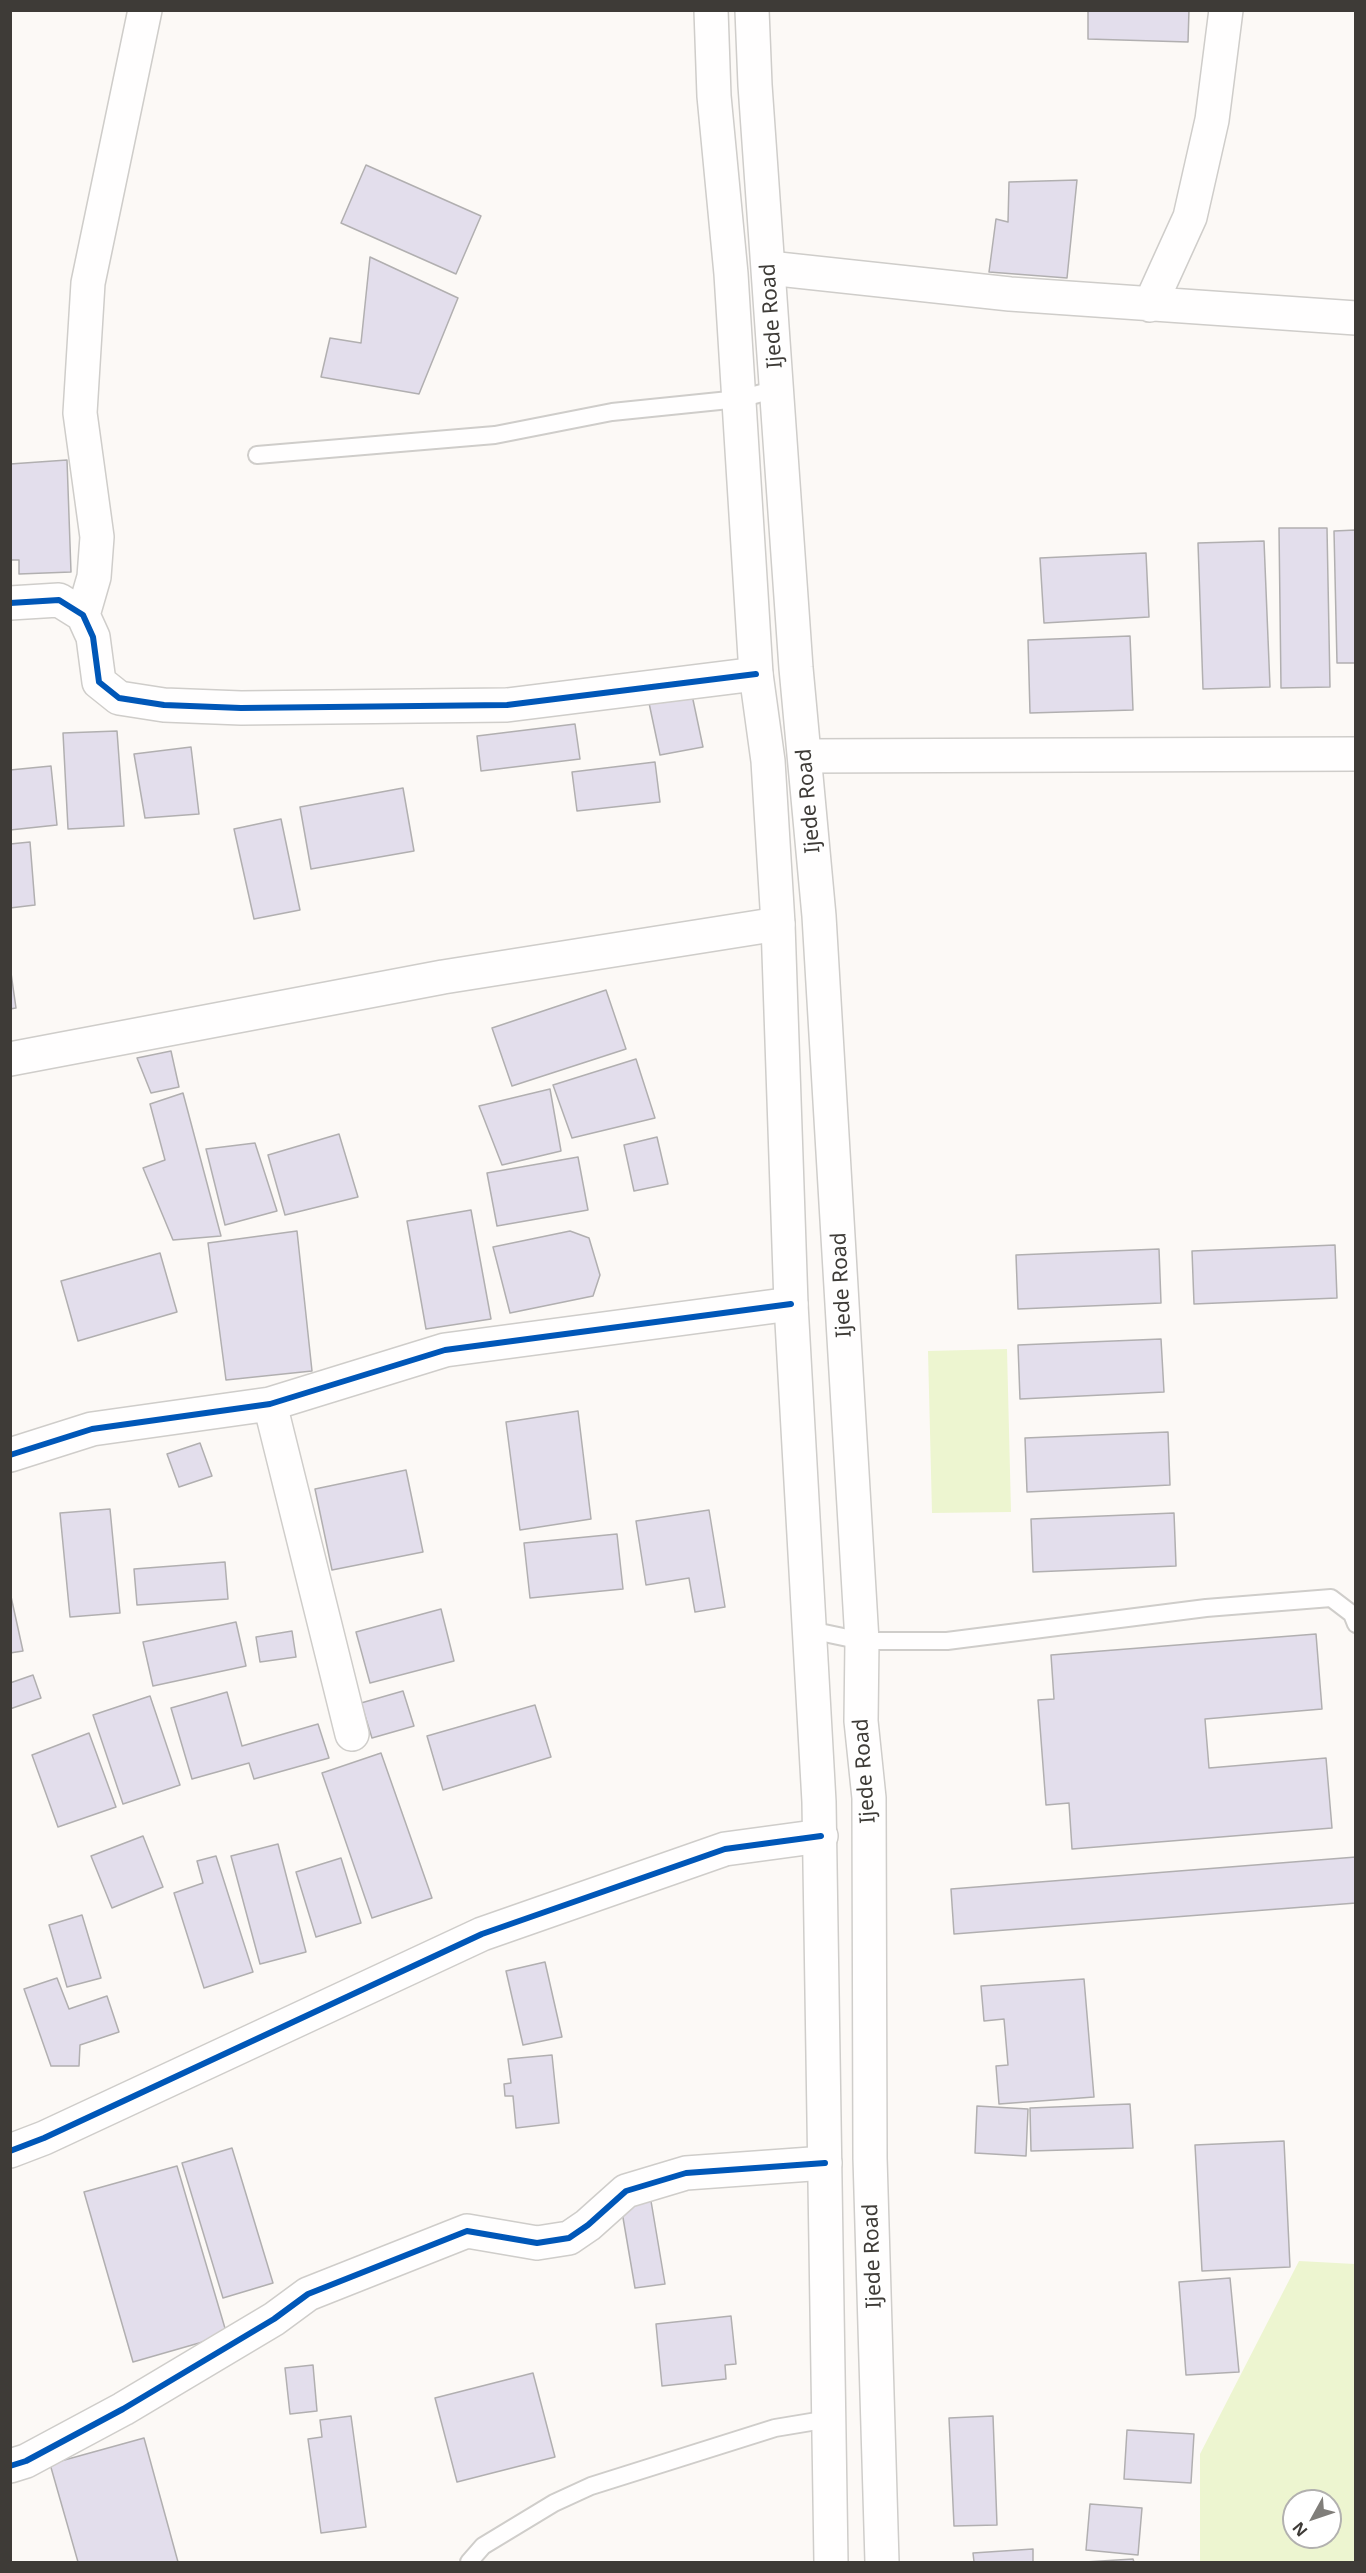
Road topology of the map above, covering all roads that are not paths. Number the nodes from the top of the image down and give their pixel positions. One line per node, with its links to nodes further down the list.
1 (145, 10): 12 (street)
2 (711, 10): 9 (street, Ijede Road)
3 (752, 10): 5 (street, Ijede Road)
4 (1226, 10): 6 (street)
5 (769, 268): 6 (street); 8 (street, Ijede Road)
6 (1150, 305): 7 (street)
7 (1356, 318)
8 (777, 389): 9 (lane); 15 (street, Ijede Road)
9 (739, 399): 10 (lane); 13 (street, Ijede Road)
10 (257, 455)
11 (10, 603): 12 (street)
12 (83, 615): 13 (street)
13 (756, 674): 16 (street, Ijede Road)
14 (1356, 754): 15 (street)
15 (806, 756): 23 (street, Ijede Road)
16 (778, 924): 17 (street); 18 (street, Ijede Road)
17 (10, 1059)
18 (791, 1304): 19 (street); 22 (street, Ijede Road)
19 (270, 1404): 20 (street); 24 (street)
20 (10, 1455)
21 (1356, 1624): 23 (lane)
22 (810, 1630): 23 (lane); 25 (street, Ijede Road)
23 (862, 1641): 32 (street, Ijede Road)
24 (352, 1734)
25 (821, 1836): 26 (street); 27 (street, Ijede Road)
26 (10, 2151)
27 (825, 2163): 28 (street, Ijede Road); 29 (street)
28 (829, 2419): 30 (lane); 31 (street, Ijede Road)
29 (10, 2466)
30 (469, 2562)
31 (831, 2562)
32 (882, 2562)

